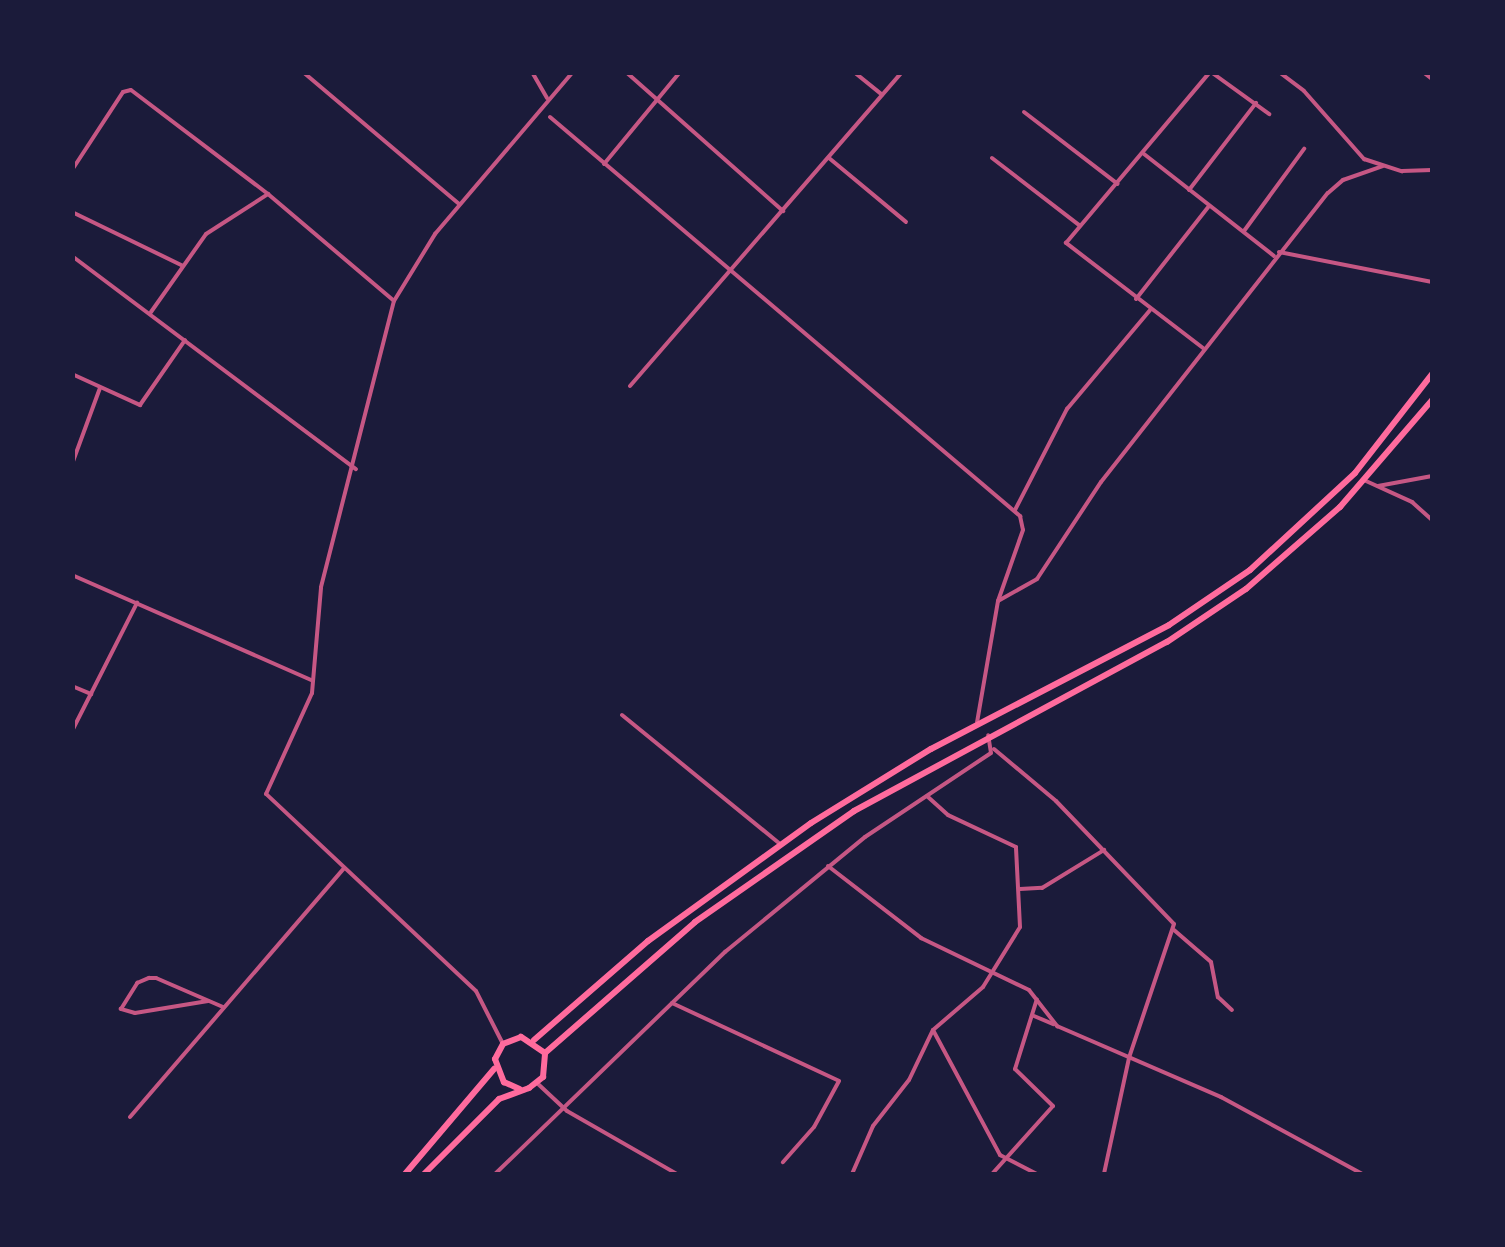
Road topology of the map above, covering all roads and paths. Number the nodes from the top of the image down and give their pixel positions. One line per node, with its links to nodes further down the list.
1 (303, 72): 31 (street)
2 (532, 72): 14 (street)
3 (573, 72): 14 (street)
4 (626, 72): 13 (street)
5 (680, 72): 13 (street)
6 (854, 72): 12 (street)
7 (902, 72): 12 (street)
8 (1210, 72): 15 (street); 21 (street)
9 (1279, 72): 25 (street)
10 (1423, 72): 11 (street)
11 (1432, 79)
12 (883, 96): 22 (street)
13 (658, 100): 24 (street); 33 (street)
14 (547, 102): 18 (street); 19 (street)
15 (1256, 103): 17 (street); 29 (street)
16 (1024, 112): 28 (street)
17 (1269, 114)
18 (534, 116): 19 (street); 31 (street)
19 (550, 117): 24 (street)
20 (1304, 149): 37 (street)
21 (1144, 154): 28 (street); 29 (street)
22 (829, 158): 33 (street); 35 (street)
23 (992, 158): 36 (street)
24 (604, 164): 41 (street)
25 (1383, 166): 27 (street); 38 (street)
26 (72, 170): 30 (street)
27 (1432, 170)
28 (1118, 184): 36 (street)
29 (1188, 190): 32 (street)
30 (268, 194): 40 (street); 44 (street)
31 (459, 204): 44 (street)
32 (1209, 206): 37 (street); 43 (street)
33 (783, 211): 41 (street)
34 (72, 212): 40 (street)
35 (906, 222)
36 (1080, 225): 43 (street)
37 (1244, 232): 38 (street)
38 (1277, 254): 42 (street); 48 (street)
39 (72, 256): 46 (street)
40 (183, 266): 46 (street)
41 (732, 270): 51 (street); 59 (street)
42 (1432, 282)
43 (1136, 299): 45 (street)
44 (394, 301): 55 (street)
45 (1150, 310): 48 (street); 59 (street)
46 (150, 314): 47 (street)
47 (185, 340): 52 (street); 55 (street)
48 (1204, 348): 62 (street)
49 (72, 374): 52 (street)
50 (1432, 374): 68 (main road)
51 (630, 386)
52 (100, 388): 54 (street)
53 (1432, 400): 57 (main road)
54 (72, 464)
55 (356, 469): 64 (street)
56 (1432, 476): 58 (street)
57 (1366, 480): 58 (street); 70 (main road)
58 (1377, 486): 60 (street)
59 (1016, 510): 62 (street)
60 (1432, 520)
61 (72, 575): 63 (street)
62 (998, 601): 68 (street)
63 (136, 603): 64 (street); 66 (street)
64 (314, 681): 76 (street)
65 (72, 686): 66 (street)
66 (91, 694): 69 (street)
67 (622, 715): 73 (street)
68 (978, 724): 73 (main road)
69 (72, 731)
70 (988, 735): 71 (street); 90 (main road)
71 (994, 749): 72 (street); 74 (street)
72 (926, 796): 75 (street); 77 (street)
73 (780, 844): 88 (main road)
74 (1104, 850): 77 (street); 78 (street)
75 (828, 866): 79 (street); 82 (street)
76 (344, 868): 83 (street); 89 (street)
77 (1018, 890): 79 (street)
78 (1174, 930): 84 (street); 91 (street)
79 (994, 969): 80 (street); 87 (street)
80 (1038, 998): 85 (street); 86 (street)
81 (208, 1001): 81 (street); 83 (street)
82 (672, 1003): 95 (street); 98 (street)
83 (223, 1007): 96 (street)
84 (1232, 1010)
85 (1032, 1015): 86 (street); 97 (street)
86 (1057, 1026): 91 (street)
87 (934, 1030): 97 (street); 104 (street)
88 (534, 1040): 89 (main road); 90 (main road)
89 (503, 1044): 92 (main road)
90 (545, 1053): 93 (main road)
91 (1129, 1058): 99 (street); 107 (street)
92 (495, 1067): 94 (main road); 100 (main road)
93 (538, 1084): 94 (main road); 95 (street)
94 (520, 1089): 101 (main road)
95 (562, 1107): 102 (street); 103 (street)
96 (130, 1117)
97 (1003, 1158): 105 (street); 106 (street)
98 (783, 1162)
99 (1353, 1166): 108 (street); 109 (street)
100 (405, 1174)
101 (424, 1174)
102 (495, 1174)
103 (677, 1174)
104 (852, 1174)
105 (992, 1174)
106 (1037, 1174)
107 (1104, 1174)
108 (1349, 1174)
109 (1362, 1174)

